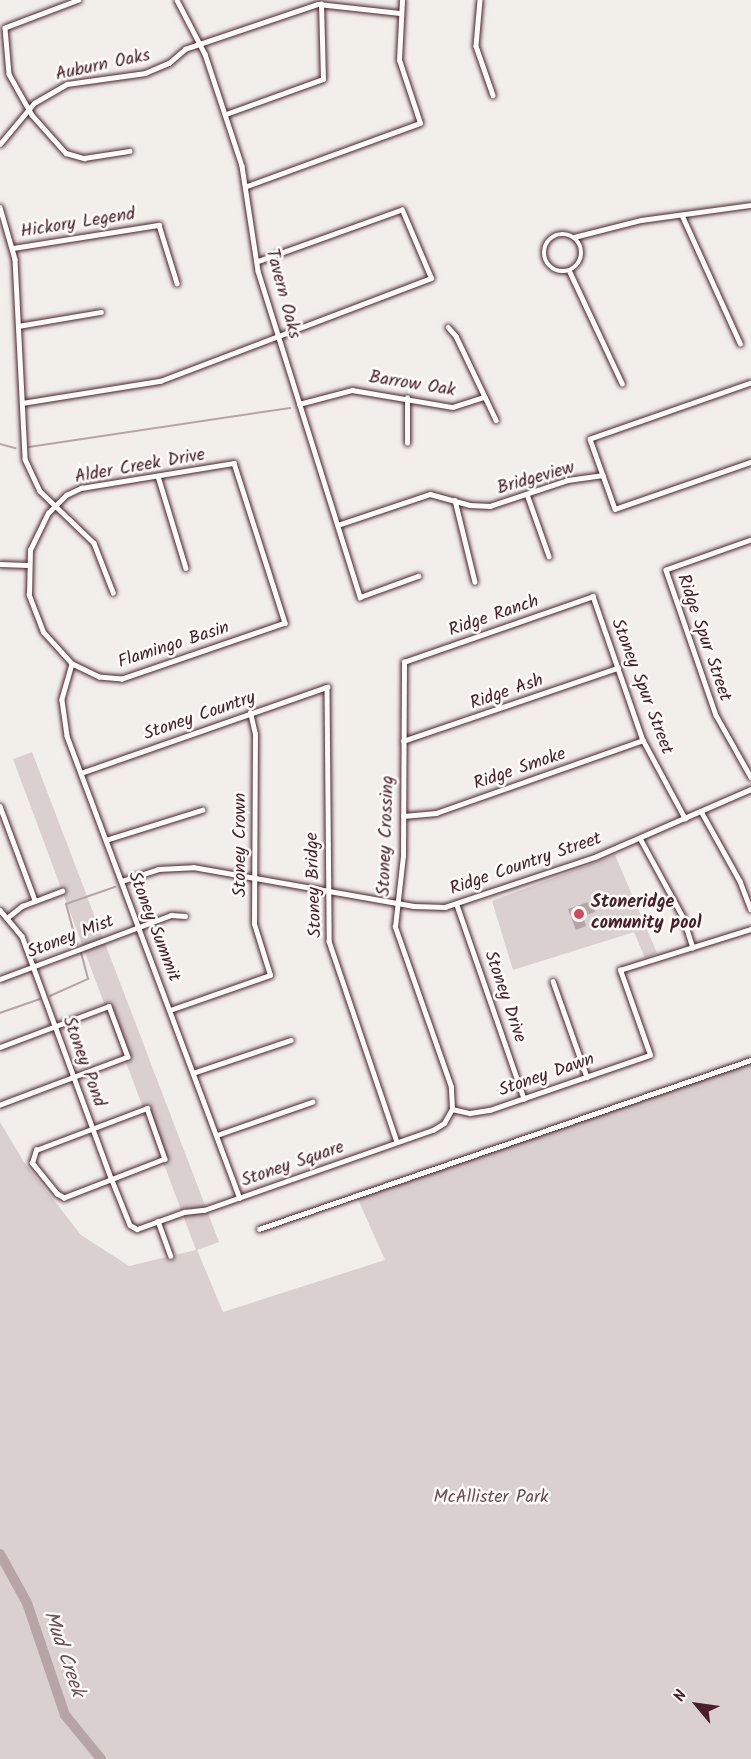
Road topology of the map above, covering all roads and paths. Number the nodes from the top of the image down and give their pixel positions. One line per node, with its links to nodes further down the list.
1 (79, 0): 9 (street)
2 (177, 0): 7 (street, Tavern Oaks)
3 (402, 0): 6 (street)
4 (480, 0): 8 (street)
5 (321, 4): 6 (street, Auburn Oaks); 7 (street, Auburn Oaks); 10 (street)
6 (400, 13): 13 (street)
7 (201, 44): 9 (street, Auburn Oaks); 10 (street, Tavern Oaks)
8 (493, 95)
9 (28, 108): 11 (street, Auburn Oaks); 12 (street)
10 (226, 114): 13 (street, Tavern Oaks)
11 (0, 144)
12 (129, 151)
13 (247, 186): 19 (street, Tavern Oaks)
14 (751, 205): 16 (street)
15 (0, 207): 18 (street)
16 (682, 215): 17 (street); 26 (street)
17 (574, 237): 20 (street); 20 (street)
18 (13, 248): 21 (street, Hickory Legend); 23 (street)
19 (257, 262): 25 (street, Tavern Oaks); 25 (street)
20 (570, 272): 27 (street)
21 (177, 282)
22 (101, 312): 23 (street)
23 (18, 326): 31 (street)
24 (448, 327): 29 (street)
25 (278, 335): 31 (street); 32 (street, Tavern Oaks)
26 (740, 343)
27 (622, 383)
28 (751, 383): 36 (street)
29 (484, 397): 30 (street, Barrow Oak); 33 (street)
30 (407, 398): 32 (street, Barrow Oak); 34 (street)
31 (21, 403): 40 (street)
32 (299, 404): 41 (street, Tavern Oaks)
33 (496, 420)
34 (407, 443)
35 (751, 462): 36 (street)
36 (603, 475): 38 (street, Bridgeview)
37 (158, 476): 40 (street, Alder Creek Drive); 46 (street); 51 (street, Alder Creek Drive)
38 (527, 494): 39 (street, Bridgeview); 43 (street)
39 (455, 500): 41 (street, Bridgeview); 48 (street)
40 (54, 507): 45 (street, Alder Creek Drive); 49 (street)
41 (338, 525): 47 (street, Tavern Oaks)
42 (751, 540): 60 (street, Ridge Spur Street)
43 (549, 556)
44 (0, 564): 45 (street)
45 (28, 565): 53 (street, Alder Creek Drive)
46 (186, 568)
47 (418, 576)
48 (475, 582)
49 (113, 592)
50 (593, 596): 52 (street, Ridge Ranch); 54 (street, Stoney Spur Street)
51 (285, 623): 53 (street, Flamingo Basin)
52 (404, 662): 58 (street, Stoney Crossing)
53 (72, 664): 59 (street, Stoney Summit)
54 (618, 668): 57 (street, Stoney Spur Street); 58 (street, Ridge Ash)
55 (327, 687): 56 (street, Stoney Country); 73 (street, Stoney Bridge)
56 (250, 713): 59 (street, Stoney Country); 70 (street, Stoney Crown)
57 (643, 740): 65 (street, Ridge Smoke); 66 (street, Stoney Spur Street)
58 (404, 741): 65 (street, Stoney Crossing)
59 (81, 773): 69 (street, Stoney Summit)
60 (751, 777)
61 (751, 789): 64 (street, Ridge Country Street)
62 (0, 806): 67 (street)
63 (202, 810): 69 (street)
64 (701, 811): 66 (street, Ridge Country Street); 77 (street)
65 (403, 816): 75 (street, Stoney Crossing)
66 (685, 818): 68 (street, Ridge Country Street)
67 (2, 819): 74 (street)
68 (640, 838): 76 (street, Ridge Country Street); 83 (street)
69 (106, 840): 71 (street, Stoney Summit)
70 (255, 878): 71 (street, Ridge Country Street); 73 (street, Ridge Country Street); 87 (street, Stoney Crown)
71 (122, 881): 81 (street, Stoney Summit)
72 (62, 891): 74 (street)
73 (327, 891): 75 (street, Ridge Country Street); 101 (street, Stoney Bridge)
74 (35, 900): 80 (street)
75 (398, 903): 76 (street, Ridge Country Street); 98 (street, Stoney Crossing)
76 (457, 905): 95 (street, Stoney Drive)
77 (751, 909)
78 (0, 910): 80 (street, Stoney Pond)
79 (185, 916): 81 (street, Stoney Mist)
80 (8, 917): 84 (street, Stoney Pond)
81 (139, 926): 84 (street, Stoney Mist); 87 (street, Stoney Summit)
82 (751, 929): 83 (street)
83 (693, 947): 93 (street, Stoney Dawn)
84 (33, 966): 85 (street, Stoney Mist); 88 (street, Stoney Pond)
85 (0, 979)
86 (553, 981): 93 (street)
87 (170, 1010): 92 (street, Stoney Summit)
88 (56, 1026): 90 (street); 94 (street, Stoney Pond); 94 (street)
89 (291, 1040): 92 (street)
90 (0, 1047)
91 (751, 1060): 106 (street)
92 (193, 1073): 100 (street, Stoney Summit)
93 (587, 1077): 95 (street, Stoney Dawn)
94 (75, 1078): 97 (street); 99 (street, Stoney Pond)
95 (524, 1099): 98 (street, Stoney Dawn)
96 (312, 1102): 100 (street)
97 (0, 1105)
98 (452, 1109): 101 (street, Stoney Square)
99 (93, 1129): 102 (street, Stoney Pond); 102 (street); 102 (street)
100 (217, 1135): 103 (street, Stoney Summit)
101 (397, 1142): 103 (street, Stoney Square)
102 (112, 1180): 105 (street, Stoney Pond)
103 (240, 1198): 104 (street, Stoney Square)
104 (158, 1221): 105 (street, Stoney Square); 107 (street)
105 (133, 1228)
106 (259, 1229)
107 (171, 1256)

